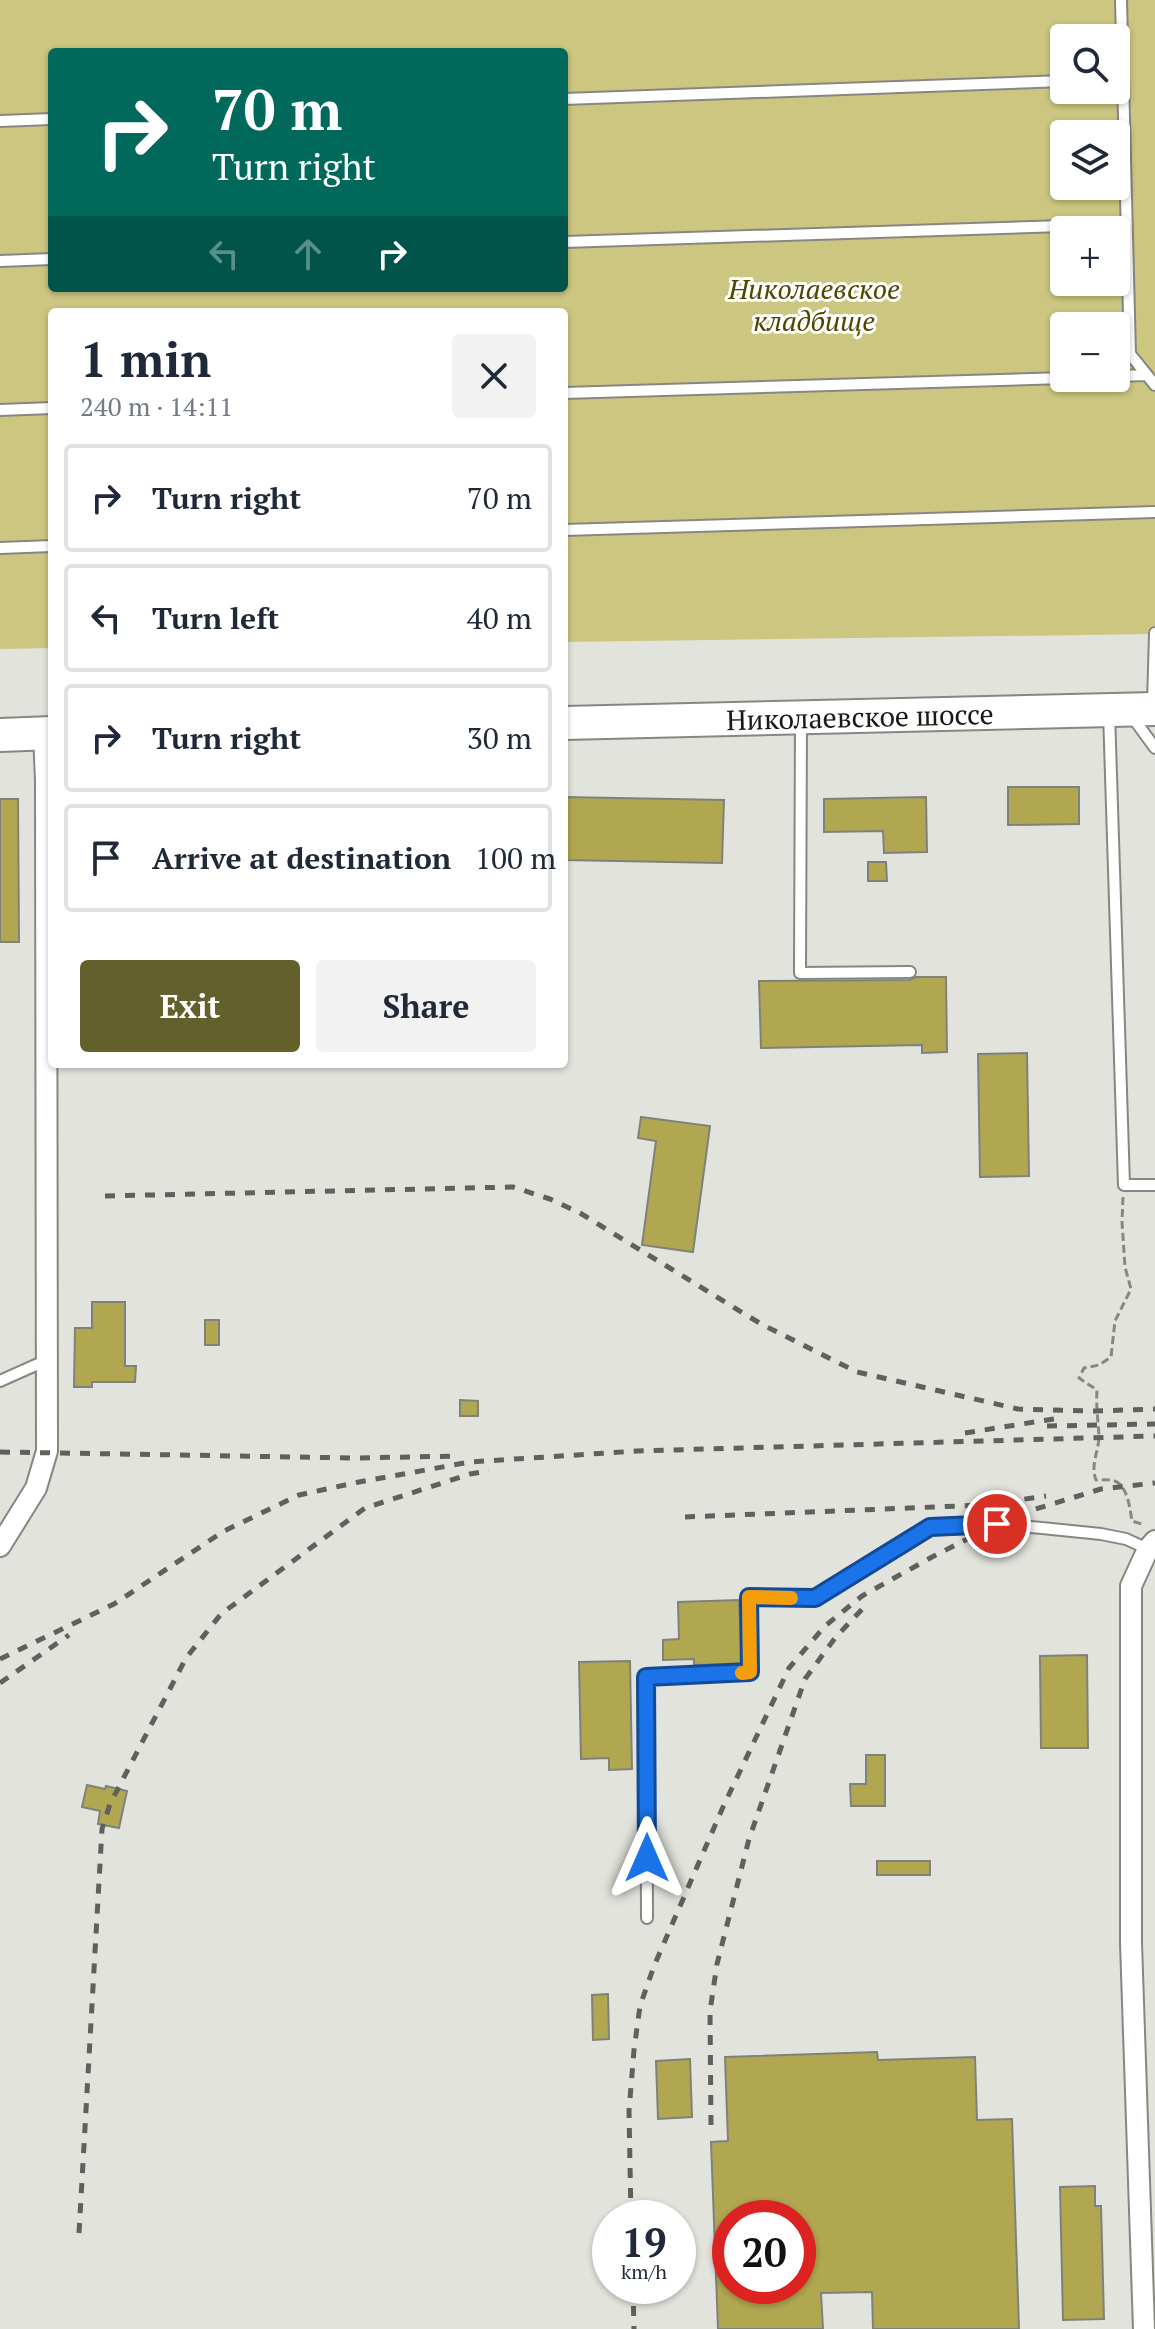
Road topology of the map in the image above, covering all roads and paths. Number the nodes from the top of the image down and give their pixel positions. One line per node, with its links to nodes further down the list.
1 (1121, 0): 2 (lane)
2 (1121, 24)
3 (1050, 82): 4 (lane)
4 (568, 99)
5 (1121, 104): 8 (lane)
6 (48, 119): 7 (lane)
7 (0, 121)
8 (1127, 216)
9 (1050, 226): 10 (lane)
10 (568, 242)
11 (48, 259): 12 (lane)
12 (0, 261)
13 (1129, 296): 14 (lane)
14 (1147, 375): 15 (lane); 17 (lane)
15 (1130, 376)
16 (1050, 378): 18 (lane)
17 (1155, 385)
18 (568, 393)
19 (48, 408): 20 (lane)
20 (0, 410)
21 (1155, 512): 22 (lane)
22 (568, 530)
23 (48, 546): 24 (lane)
24 (0, 548)
25 (1155, 633): 26 (lane)
26 (1155, 650): 27 (lane)
27 (1136, 710): 28 (main road, Николаевское шоссе); 32 (lane); 34 (lane)
28 (801, 718): 29 (main road, Николаевское шоссе); 33 (lane)
29 (568, 723)
30 (48, 733): 31 (main road); 36 (street)
31 (0, 735)
32 (1155, 748)
33 (910, 972)
34 (1124, 1185): 35 (lane); 38 (path)
35 (1155, 1185)
36 (47, 1360): 37 (lane); 40 (street)
37 (0, 1381)
38 (1155, 1528)
39 (1151, 1545): 41 (lane); 42 (street)
40 (0, 1546)
41 (647, 1918)
42 (1144, 2329)

